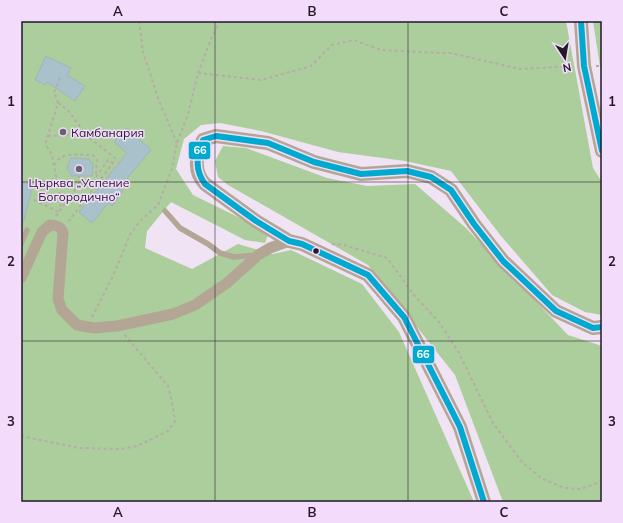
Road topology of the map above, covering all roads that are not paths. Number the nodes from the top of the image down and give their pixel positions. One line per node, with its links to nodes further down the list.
1 (581, 21): 2 (street)
2 (602, 151)
3 (165, 211): 7 (lane)
4 (27, 230): 6 (lane)
5 (289, 241): 7 (street); 9 (street); 10 (street)
6 (21, 244)
7 (258, 255): 8 (street)
8 (21, 278)
9 (602, 327)
10 (484, 502)

